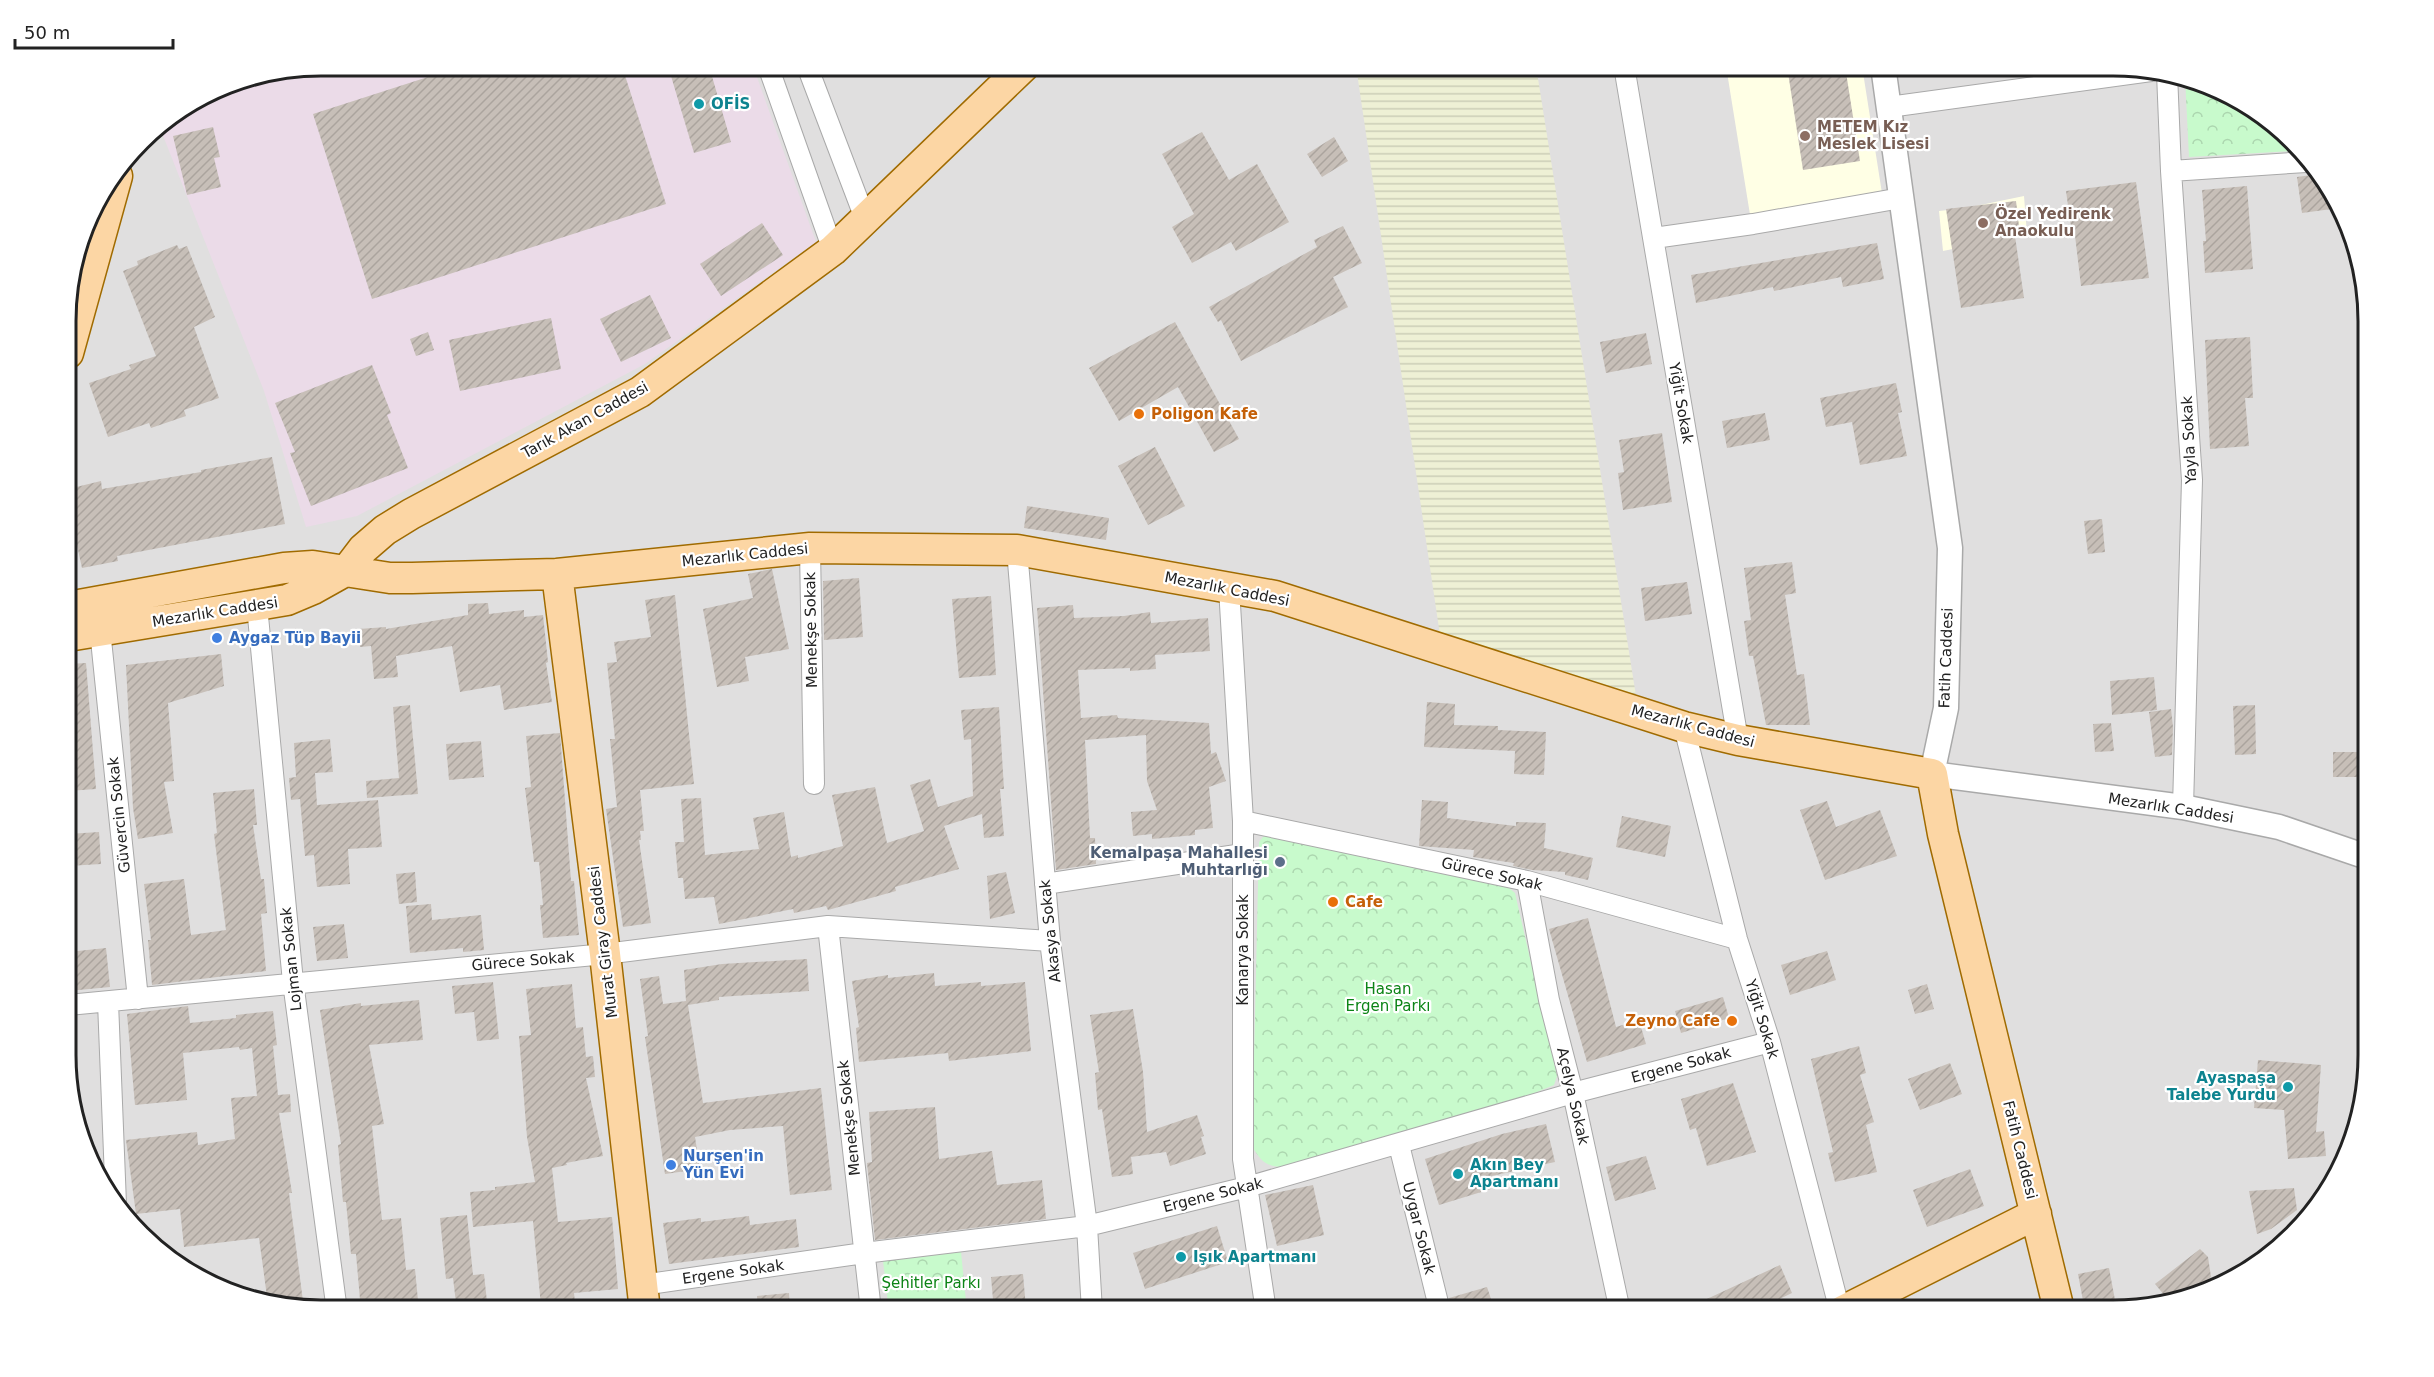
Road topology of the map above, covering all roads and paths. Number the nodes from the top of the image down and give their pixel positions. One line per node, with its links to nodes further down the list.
1 (772, 76): 15 (street)
2 (811, 76): 13 (street)
3 (1014, 76): 13 (main road, Tarık Akan Caddesi)
4 (1626, 76): 14 (street, Yiğit Sokak)
5 (1884, 76): 8 (street, Fatih Caddesi)
6 (2114, 76): 8 (street)
7 (2167, 83): 10 (street, Yayla Sokak)
8 (1889, 107): 12 (street, Fatih Caddesi)
9 (2299, 162): 10 (street)
10 (2171, 171): 30 (street, Yayla Sokak)
11 (112, 195): 16 (main road)
12 (1901, 198): 14 (street); 28 (street, Fatih Caddesi)
13 (866, 221): 15 (main road, Tarık Akan Caddesi)
14 (1654, 238): 27 (street, Yiğit Sokak)
15 (833, 250): 19 (main road, Tarık Akan Caddesi)
16 (76, 323)
17 (810, 548): 18 (main road, Mezarlık Caddesi); 20 (main road, Mezarlık Caddesi); 29 (street, Menekşe Sokak)
18 (1017, 550): 21 (main road, Mezarlık Caddesi); 35 (street, Akasya Sokak)
19 (347, 570): 20 (main road, Mezarlık Caddesi); 22 (main road); 23 (main road, Mezarlık Caddesi)
20 (557, 574): 39 (main road, Murat Giray Caddesi)
21 (1229, 588): 26 (main road, Mezarlık Caddesi); 31 (street, Kanarya Sokak)
22 (76, 603)
23 (257, 606): 24 (main road, Mezarlık Caddesi); 40 (street, Lojman Sokak)
24 (100, 630): 25 (main road, Mezarlık Caddesi); 41 (street, Güvercin Sokak)
25 (76, 634)
26 (1684, 727): 27 (main road, Mezarlık Caddesi); 37 (street, Yiğit Sokak)
27 (1738, 740): 28 (main road, Mezarlık Caddesi)
28 (1932, 774): 30 (street, Mezarlık Caddesi); 49 (main road, Fatih Caddesi)
29 (814, 784)
30 (2183, 807): 32 (street, Mezarlık Caddesi)
31 (1243, 821): 33 (street, Kanarya Sokak); 34 (street, Gürece Sokak)
32 (2358, 853)
33 (1243, 854): 35 (street); 47 (street, Kanarya Sokak)
34 (1527, 881): 37 (street, Gürece Sokak); 45 (street, Açelya Sokak)
35 (1045, 884): 38 (street, Akasya Sokak)
36 (828, 926): 38 (street, Gürece Sokak); 39 (street, Gürece Sokak); 51 (street, Menekşe Sokak)
37 (1737, 939): 44 (street, Yiğit Sokak)
38 (1050, 941): 50 (street, Akasya Sokak)
39 (604, 954): 40 (street, Gürece Sokak); 52 (main road, Murat Giray Caddesi)
40 (293, 982): 41 (street, Gürece Sokak); 53 (street, Lojman Sokak)
41 (138, 999): 42 (street, Gürece Sokak)
42 (108, 1002): 43 (street, Gürece Sokak); 48 (street)
43 (76, 1004)
44 (1770, 1042): 45 (street, Ergene Sokak); 59 (street, Yiğit Sokak)
45 (1573, 1093): 46 (street, Ergene Sokak); 58 (street, Açelya Sokak)
46 (1399, 1145): 47 (street, Ergene Sokak); 57 (street, Uygar Sokak)
47 (1247, 1187): 50 (street, Ergene Sokak); 56 (street, Kanarya Sokak)
48 (115, 1188)
49 (2036, 1215): 60 (main road); 61 (main road, Fatih Caddesi)
50 (1087, 1226): 51 (street, Ergene Sokak); 55 (street, Akasya Sokak)
51 (864, 1253): 52 (street, Ergene Sokak); 54 (street, Menekşe Sokak)
52 (643, 1298)
53 (336, 1300)
54 (870, 1300)
55 (1091, 1300)
56 (1264, 1300)
57 (1437, 1300)
58 (1618, 1300)
59 (1838, 1300)
60 (1863, 1300)
61 (2056, 1300)

